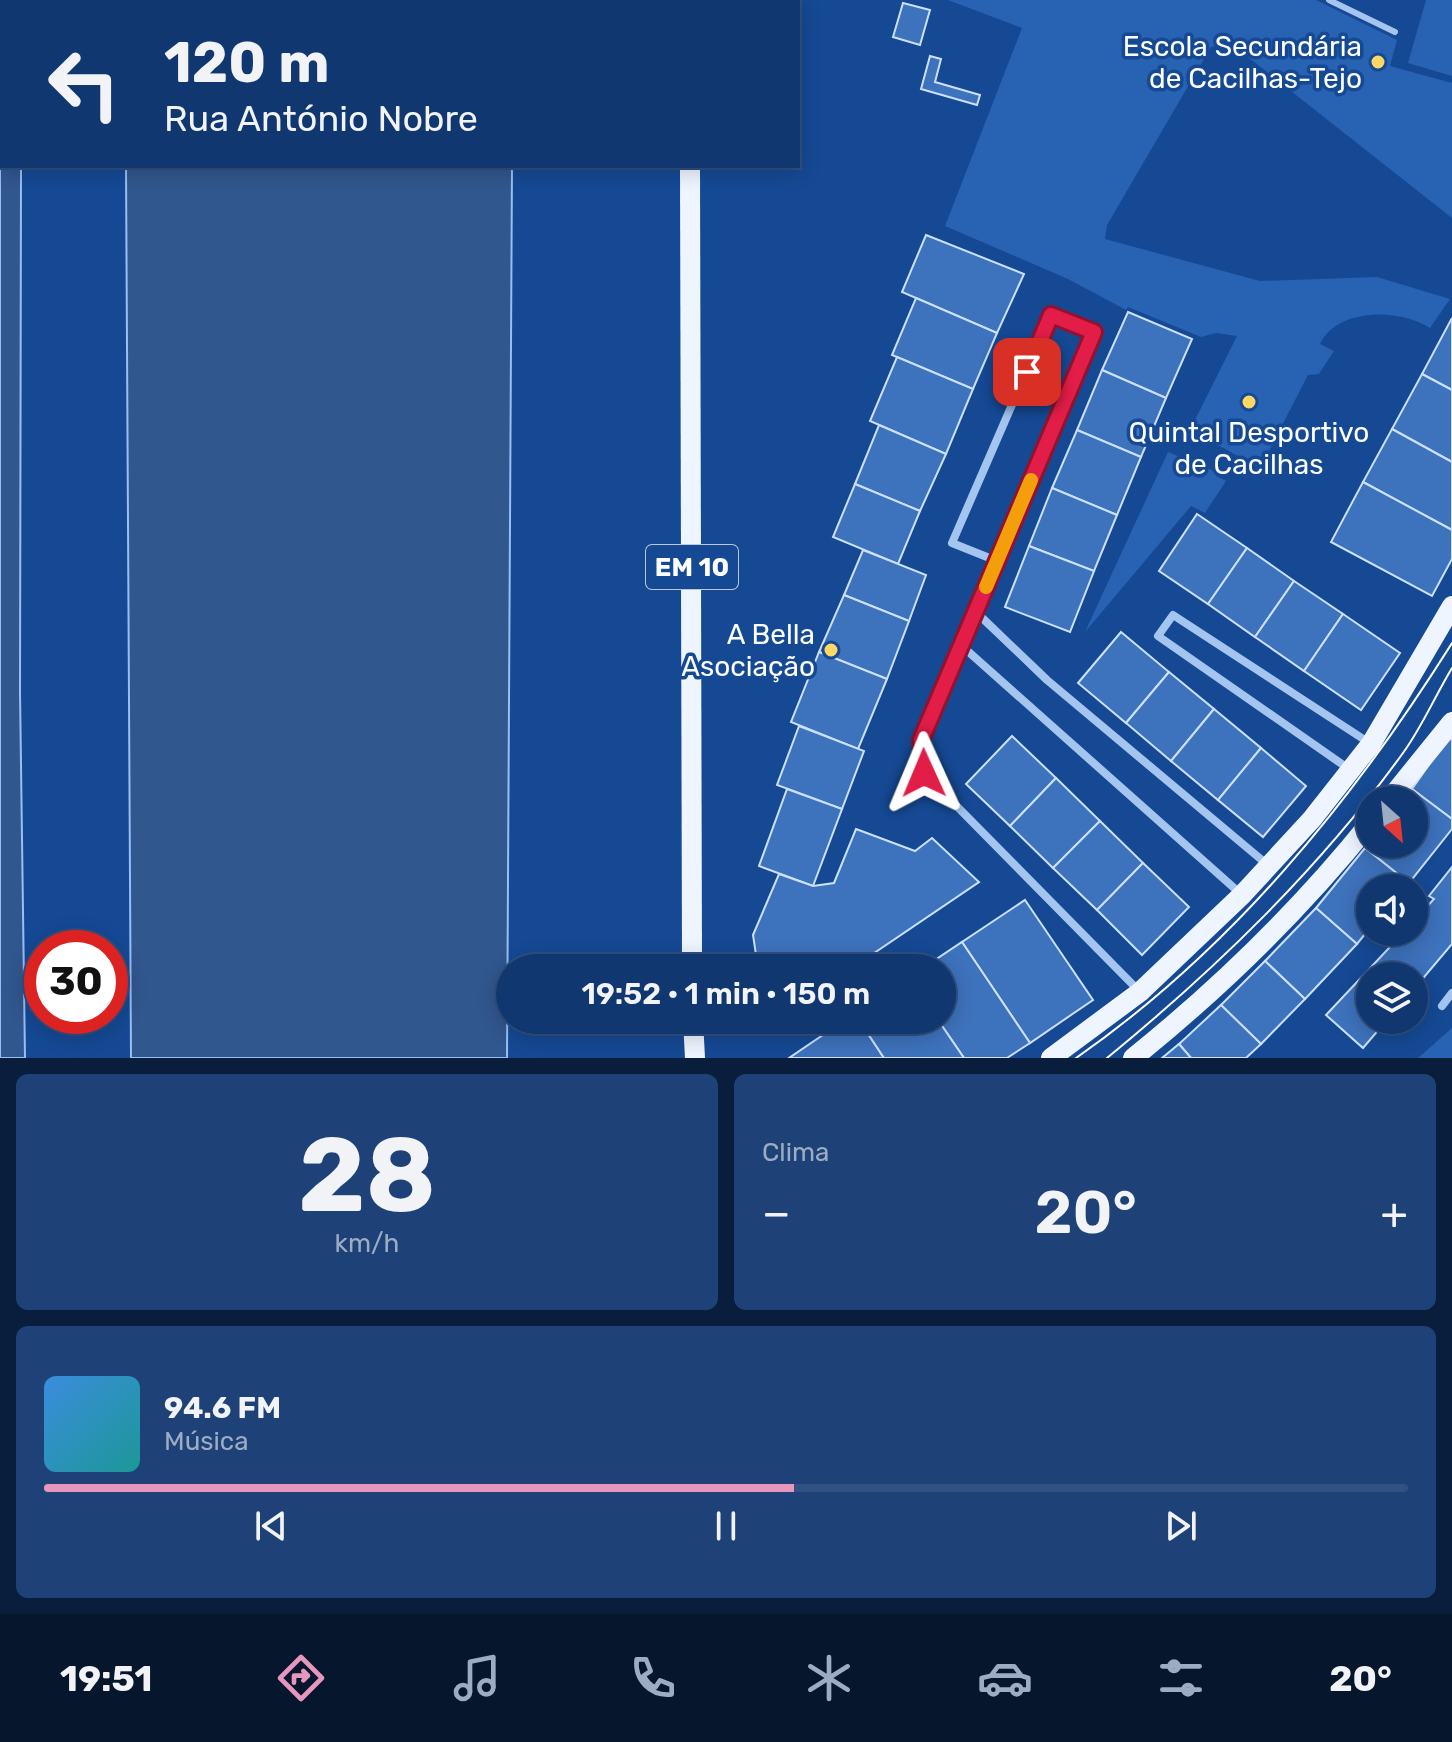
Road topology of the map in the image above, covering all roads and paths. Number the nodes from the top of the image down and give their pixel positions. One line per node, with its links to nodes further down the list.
1 (1329, 0): 2 (lane)
2 (1395, 32)
3 (690, 168): 15 (main road, EM 10)
4 (997, 561): 4 (street); 6 (street)
5 (1452, 606): 9 (main road)
6 (976, 612): 7 (street); 13 (street)
7 (962, 646): 14 (street); 16 (street)
8 (1452, 722): 11 (main road)
9 (1371, 744): 10 (main road); 10 (street)
10 (1351, 771): 13 (main road)
11 (1400, 786)
12 (1356, 839): 22 (main road)
13 (1270, 867): 14 (main road)
14 (1242, 895): 16 (main road)
15 (692, 954)
16 (1140, 992): 21 (main road)
17 (1452, 993): 18 (street)
18 (1442, 1006)
19 (694, 1034): 20 (main road)
20 (695, 1058)
21 (1051, 1058)
22 (1133, 1058)

